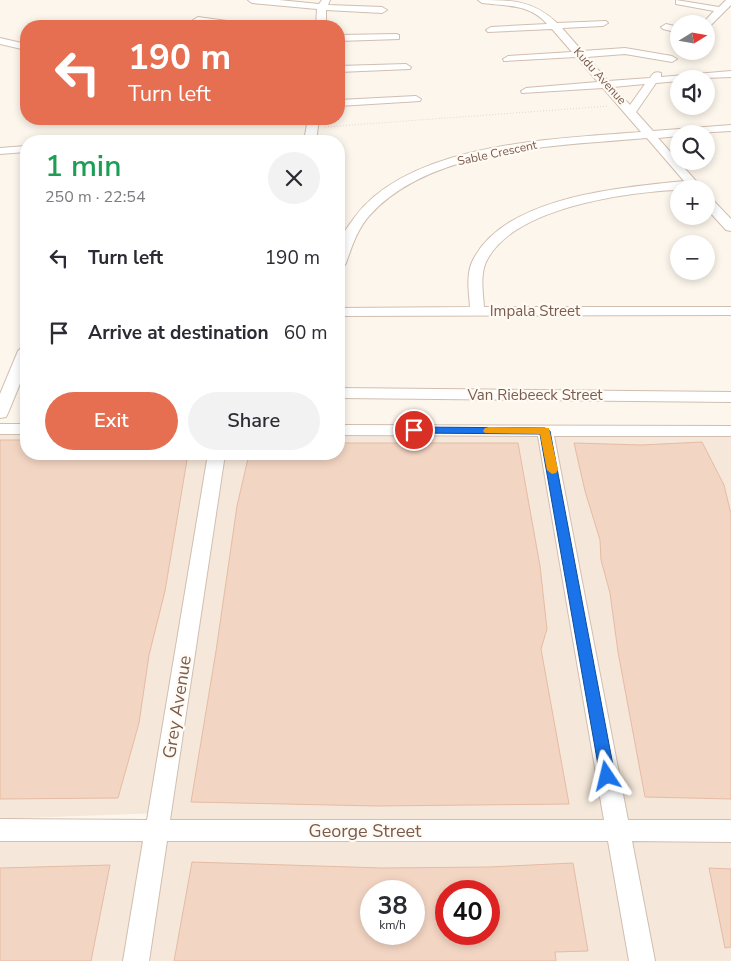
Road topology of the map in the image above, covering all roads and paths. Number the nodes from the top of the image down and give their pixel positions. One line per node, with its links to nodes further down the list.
1 (252, 0): 5 (street)
2 (482, 0): 11 (street, Kudu Avenue)
3 (731, 0): 7 (street)
4 (679, 2): 7 (street)
5 (324, 4): 6 (street); 9 (street)
6 (382, 10)
7 (721, 10): 8 (street)
8 (715, 16)
9 (322, 20)
10 (603, 23): 11 (street)
11 (555, 26): 14 (street); 19 (street, Kudu Avenue)
12 (666, 27): 13 (street)
13 (670, 28)
14 (491, 30)
15 (396, 37): 16 (street)
16 (345, 38)
17 (0, 42): 18 (street)
18 (20, 46)
19 (579, 54): 20 (street); 21 (street); 27 (street, Kudu Avenue)
20 (508, 59)
21 (670, 59)
22 (671, 60): 26 (street)
23 (406, 67): 24 (street)
24 (345, 68)
25 (731, 74): 26 (street)
26 (651, 81): 27 (street); 31 (street)
27 (607, 84): 28 (street); 31 (street, Kudu Avenue)
28 (526, 91)
29 (416, 99): 30 (street)
30 (345, 103)
31 (628, 108): 32 (path); 34 (street, Kudu Avenue)
32 (345, 121)
33 (731, 128): 34 (street, Sable Crescent)
34 (648, 134): 37 (street, Kudu Avenue); 41 (street, Sable Crescent)
35 (20, 149): 36 (street)
36 (0, 151)
37 (689, 180)
38 (670, 189): 44 (street)
39 (715, 210): 40 (street)
40 (731, 227)
41 (345, 244)
42 (731, 311): 44 (street, Impala Street)
43 (345, 312): 44 (street, Impala Street)
44 (477, 312)
45 (20, 365): 48 (street)
46 (345, 394): 47 (street, Van Riebeeck Street)
47 (731, 397)
48 (0, 413)
49 (0, 429): 50 (street)
50 (20, 429)
51 (345, 430): 52 (street)
52 (545, 431): 53 (street); 57 (street)
53 (731, 431)
54 (215, 460): 56 (street, Grey Avenue)
55 (0, 830): 56 (street, George Street)
56 (158, 831): 57 (street, George Street); 59 (street, Grey Avenue)
57 (618, 831): 58 (street, George Street); 60 (street)
58 (731, 832)
59 (136, 961)
60 (642, 961)

